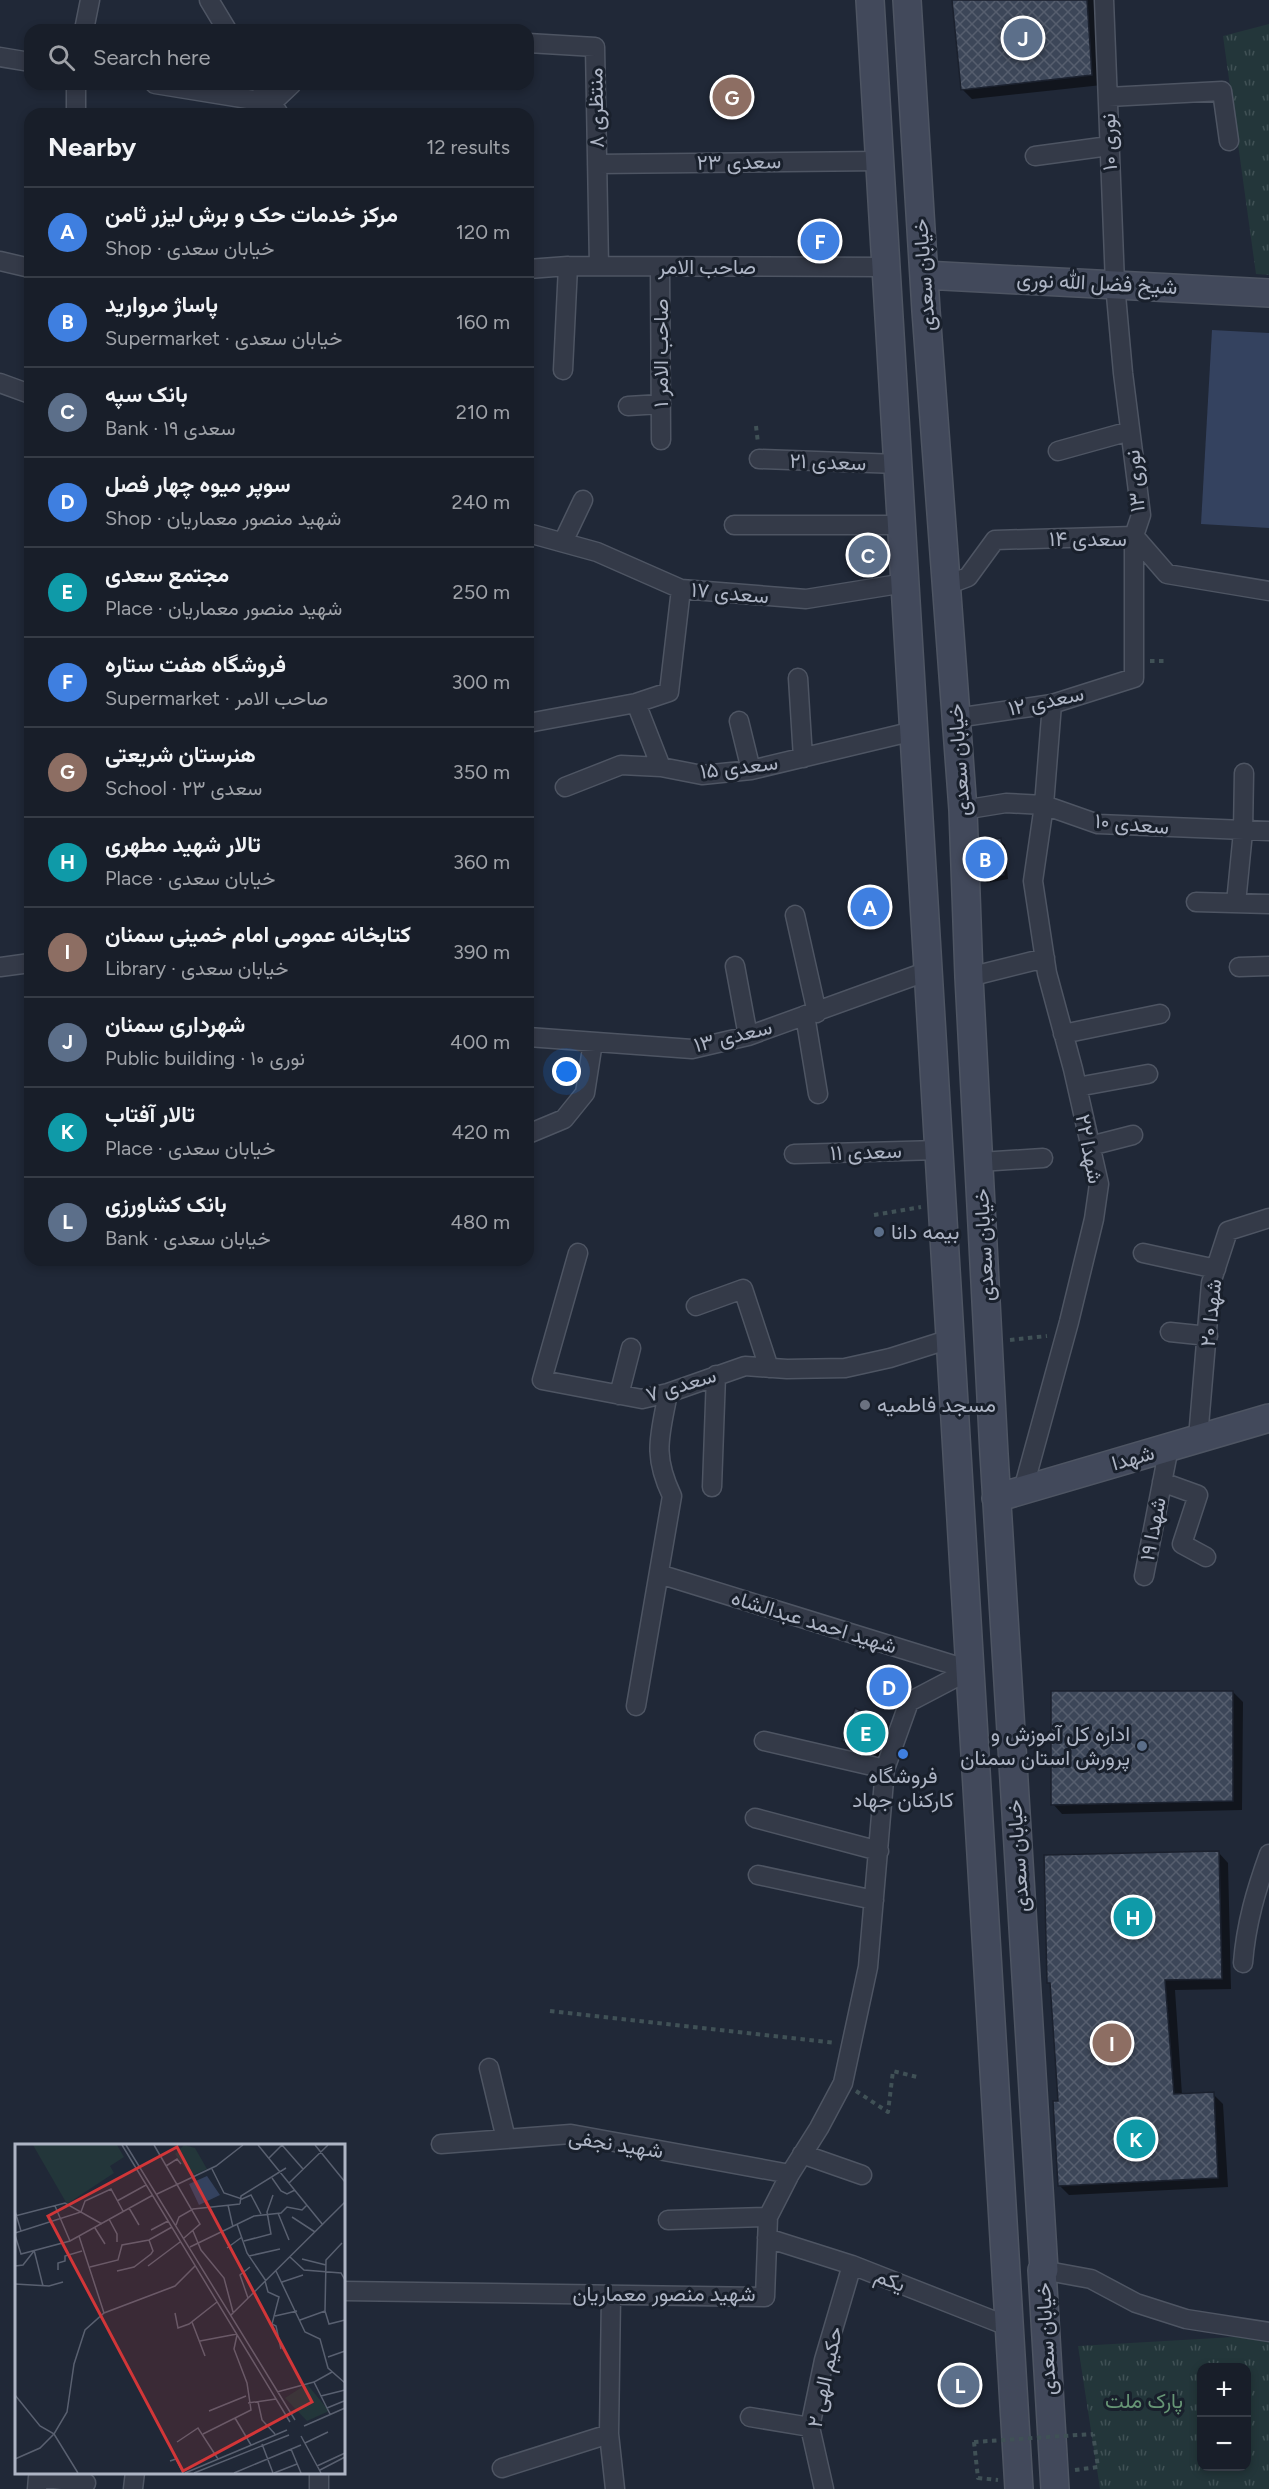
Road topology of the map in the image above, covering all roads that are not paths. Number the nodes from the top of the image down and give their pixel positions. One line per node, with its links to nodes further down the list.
1 (90, 0): 6 (street)
2 (209, 0): 7 (street)
3 (870, 0): 19 (main road, خیابان سعدی)
4 (907, 0): 18 (main road, خیابان سعدی)
5 (1104, 0): 15 (street, نوری ۱۰)
6 (85, 24)
7 (223, 24)
8 (534, 44): 24 (street, منتظری ۸)
9 (0, 57): 10 (street)
10 (24, 61)
11 (76, 90): 16 (street)
12 (185, 90): 17 (street)
13 (264, 90): 17 (street)
14 (288, 90): 17 (street)
15 (1108, 97): 20 (street); 21 (street, نوری ۱۰)
16 (76, 108)
17 (275, 108)
18 (915, 128): 19 (main road); 32 (main road, خیابان سعدی)
19 (878, 132): 23 (main road, خیابان سعدی)
20 (1229, 141)
21 (1109, 146): 22 (street); 33 (street, نوری ۱۰)
22 (1035, 156)
23 (880, 161): 24 (street, سعدی ۲۳); 30 (main road, خیابان سعدی)
24 (597, 164): 27 (street)
25 (0, 261): 28 (street)
26 (568, 266): 27 (street, صاحب الامر); 31 (street, صاحب الامر); 35 (street)
27 (599, 266): 29 (street, صاحب الامر)
28 (24, 267)
29 (660, 267): 30 (street, صاحب الامر); 38 (street, صاحب الامر ۱)
30 (886, 267): 44 (main road, خیابان سعدی)
31 (534, 269)
32 (924, 275): 33 (main road, شیخ فضل الله نوری); 52 (main road, خیابان سعدی)
33 (1115, 284): 34 (main road, شیخ فضل الله نوری); 40 (street, نوری ۱۳)
34 (1269, 293)
35 (562, 370)
36 (0, 383): 37 (street)
37 (24, 392)
38 (661, 404): 39 (street); 41 (street, صاحب الامر ۱)
39 (628, 406)
40 (1130, 431): 42 (street); 49 (street, نوری ۱۳)
41 (661, 440)
42 (1058, 451)
43 (759, 459): 44 (street, سعدی ۲۱)
44 (898, 464): 47 (main road, خیابان سعدی)
45 (583, 500): 50 (street)
46 (734, 525): 47 (street)
47 (902, 525): 51 (main road, خیابان سعدی)
48 (534, 535): 50 (street, سعدی ۱۷)
49 (1134, 536): 52 (street, سعدی ۱۴); 54 (street, سعدی ۱۴); 56 (street, نوری ۱۳)
50 (562, 542): 53 (street, سعدی ۱۷)
51 (905, 583): 53 (street, سعدی ۱۷); 62 (main road, خیابان سعدی)
52 (947, 585): 59 (main road, خیابان سعدی)
53 (681, 589): 57 (street)
54 (1269, 591)
55 (798, 678): 63 (street)
56 (1134, 678): 58 (street, سعدی ۱۲)
57 (636, 703): 61 (street); 64 (street)
58 (1052, 704): 59 (street, سعدی ۱۲); 68 (street, شهدا ۲۲)
59 (956, 718): 69 (main road, خیابان سعدی)
60 (739, 721): 65 (street)
61 (534, 722)
62 (914, 731): 63 (street, سعدی ۱۵); 73 (main road, خیابان سعدی)
63 (803, 758): 65 (street, سعدی ۱۵)
64 (661, 767): 65 (street, سعدی ۱۵); 67 (street, سعدی ۱۵)
65 (751, 770)
66 (1244, 773): 71 (street)
67 (565, 787)
68 (1044, 805): 69 (street, سعدی ۱۰); 71 (street, سعدی ۱۰); 80 (street, شهدا ۲۲)
69 (963, 810): 72 (main road, خیابان سعدی)
70 (1269, 831): 71 (street, سعدی ۱۰)
71 (1243, 832): 77 (street)
72 (964, 851): 73 (main road); 74 (main road, خیابان سعدی)
73 (921, 854): 75 (main road, خیابان سعدی)
74 (966, 896): 75 (main road); 87 (main road, خیابان سعدی)
75 (924, 898): 86 (main road, خیابان سعدی)
76 (1196, 902): 77 (street)
77 (1236, 903): 78 (street)
78 (1269, 904)
79 (795, 915): 88 (street)
80 (1045, 958): 87 (street); 90 (street, شهدا ۲۲)
81 (24, 964): 84 (street)
82 (735, 966): 91 (street)
83 (1269, 966): 85 (street)
84 (0, 967)
85 (1239, 967)
86 (928, 971): 88 (street, سعدی ۱۳); 100 (main road, خیابان سعدی)
87 (969, 977): 103 (main road, خیابان سعدی)
88 (811, 1014): 91 (street, سعدی ۱۳); 96 (street)
89 (1161, 1014): 90 (street)
90 (1063, 1034): 95 (street, شهدا ۲۲)
91 (748, 1036): 93 (street, سعدی ۱۳)
92 (534, 1037): 93 (street, سعدی ۱۳)
93 (593, 1042): 97 (street)
94 (1148, 1074): 95 (street)
95 (1077, 1087): 99 (street, شهدا ۲۲)
96 (818, 1094)
97 (534, 1132)
98 (1133, 1135): 99 (street)
99 (1090, 1146): 122 (street, شهدا ۲۲)
100 (939, 1150): 101 (street, سعدی ۱۱); 111 (main road, خیابان سعدی)
101 (794, 1154)
102 (1043, 1158): 103 (street)
103 (980, 1162): 123 (main road, خیابان سعدی)
104 (1269, 1218): 107 (street, شهدا ۲۰)
105 (578, 1253): 116 (street, سعدی ۷)
106 (1143, 1253): 107 (street)
107 (1216, 1269): 110 (street, شهدا ۲۰)
108 (696, 1306): 113 (street)
109 (1170, 1332): 110 (street)
110 (1208, 1336): 118 (street, شهدا ۲۰)
111 (950, 1339): 113 (street, سعدی ۷); 127 (main road, خیابان سعدی)
112 (631, 1348): 116 (street)
113 (770, 1368): 114 (street, سعدی ۷)
114 (716, 1375): 115 (street, سعدی ۷); 121 (street)
115 (668, 1393): 116 (street, سعدی ۷); 125 (street)
116 (619, 1395)
117 (1269, 1418): 118 (main road, شهدا)
118 (1198, 1438): 119 (main road, شهدا)
119 (1169, 1447): 120 (street, شهدا ۱۹); 122 (main road, شهدا)
120 (1162, 1482): 124 (street, شهدا ۱۹); 126 (street, شهدا ۱۹)
121 (712, 1487)
122 (1023, 1490): 123 (main road, شهدا)
123 (996, 1498): 147 (main road, خیابان سعدی)
124 (1206, 1557)
125 (659, 1574): 127 (street, شهید احمد عبدالشاه); 128 (street)
126 (1144, 1576)
127 (970, 1670): 130 (street, شهید منصور معماریان); 150 (main road, خیابان سعدی)
128 (636, 1706)
129 (764, 1741): 130 (street)
130 (885, 1769): 132 (street, شهید منصور معماریان)
131 (755, 1818): 132 (street)
132 (879, 1851): 135 (street, شهید منصور معماریان)
133 (1269, 1854): 136 (street)
134 (758, 1875): 135 (street)
135 (874, 1900): 140 (street, شهید منصور معماریان)
136 (1243, 1963)
137 (489, 2068): 138 (street)
138 (506, 2139): 139 (street, شهید نجفی); 141 (street, شهید نجفی)
139 (441, 2144)
140 (802, 2154): 141 (street, شهید منصور معماریان); 142 (street)
141 (790, 2174): 143 (street, شهید منصور معماریان)
142 (862, 2175)
143 (768, 2217): 144 (street); 145 (street, شهید منصور معماریان)
144 (668, 2220)
145 (767, 2238): 146 (street, یکم); 149 (street, شهید منصور معماریان)
146 (852, 2265): 150 (street, یکم); 155 (street, حکیم الهی ۲)
147 (1042, 2270): 151 (street); 152 (main road, خیابان سعدی)
148 (345, 2291): 149 (street, شهید منصور معماریان)
149 (611, 2295): 156 (street)
150 (1010, 2327): 153 (main road, خیابان سعدی)
151 (1269, 2332)
152 (1048, 2378): 153 (main road); 165 (main road, خیابان سعدی)
153 (1014, 2381): 164 (main road, خیابان سعدی)
154 (750, 2417): 155 (street)
155 (810, 2427): 163 (street, حکیم الهی ۲)
156 (609, 2433): 157 (street); 162 (street)
157 (502, 2468)
158 (135, 2474): 161 (street)
159 (86, 2483): 160 (street)
160 (37, 2489)
161 (134, 2489)
162 (615, 2489)
163 (824, 2489)
164 (1019, 2489)
165 (1055, 2489)

